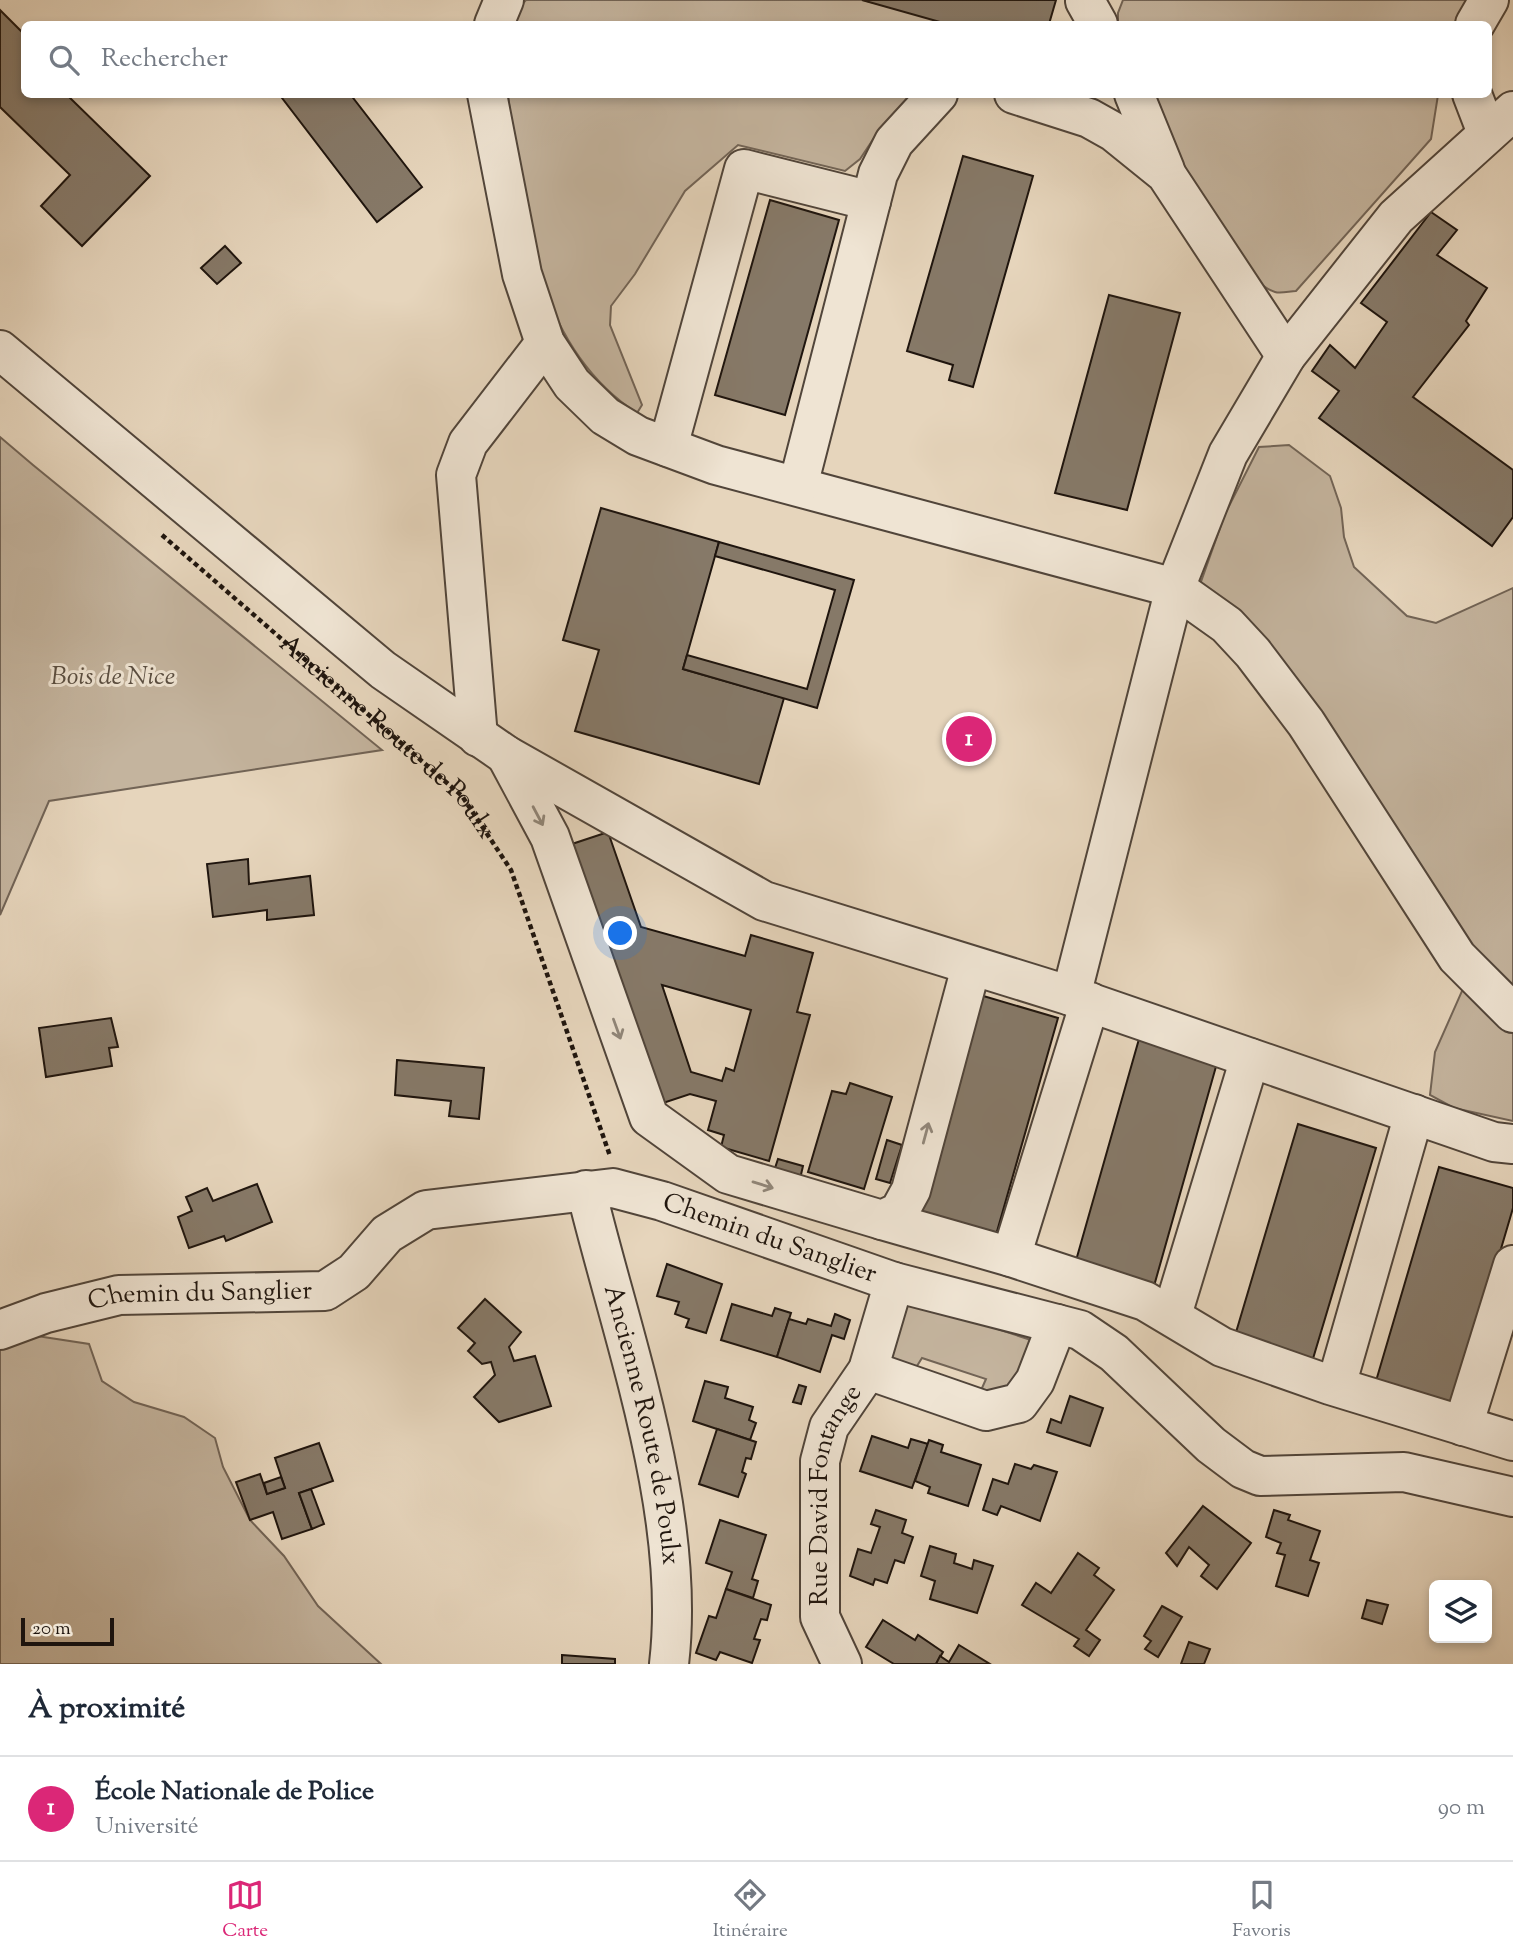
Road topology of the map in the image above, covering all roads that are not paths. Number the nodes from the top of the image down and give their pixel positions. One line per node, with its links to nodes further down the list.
1 (504, 0): 4 (street)
2 (1085, 0): 5 (street); 6 (street)
3 (1489, 0): 7 (street)
4 (495, 21)
5 (1079, 21)
6 (1096, 21)
7 (1477, 21)
8 (488, 98): 17 (street)
9 (934, 98): 16 (street)
10 (1039, 98): 13 (street)
11 (1136, 98): 15 (street)
12 (1476, 98): 14 (street)
13 (1057, 101): 15 (street)
14 (1500, 122): 19 (street)
15 (1167, 174): 19 (street)
16 (871, 201): 20 (street); 21 (street)
17 (545, 343): 20 (street); 23 (street)
18 (0, 350): 23 (street)
19 (1286, 356): 22 (street)
20 (668, 447): 21 (street)
21 (798, 486): 22 (street)
22 (1175, 588): 25 (street); 26 (street)
23 (492, 746): 24 (street); 31 (street, one-way to 31)
24 (971, 967): 25 (street); 31 (street, one-way to 24)
25 (1080, 999): 27 (street); 32 (street)
26 (1513, 1013)
27 (1250, 1058): 28 (street); 35 (street)
28 (1414, 1114): 29 (street); 39 (street)
29 (1513, 1144)
30 (600, 1189): 34 (street, Chemin du Sanglier); 37 (street, Chemin du Sanglier); 43 (street, Ancienne Route de Poulx)
31 (882, 1220): 32 (street)
32 (1011, 1257): 35 (street)
33 (1513, 1265): 40 (street)
34 (894, 1282): 36 (street, Chemin du Sanglier); 38 (street, Rue David Fontange)
35 (1171, 1315): 39 (street)
36 (1057, 1324): 38 (street, Rue David Fontange); 42 (street, Chemin du Sanglier)
37 (0, 1330)
38 (868, 1370): 44 (street, Rue David Fontange)
39 (1336, 1386): 40 (street)
40 (1463, 1426): 41 (street)
41 (1513, 1441)
42 (1513, 1497)
43 (669, 1664)
44 (842, 1664)

